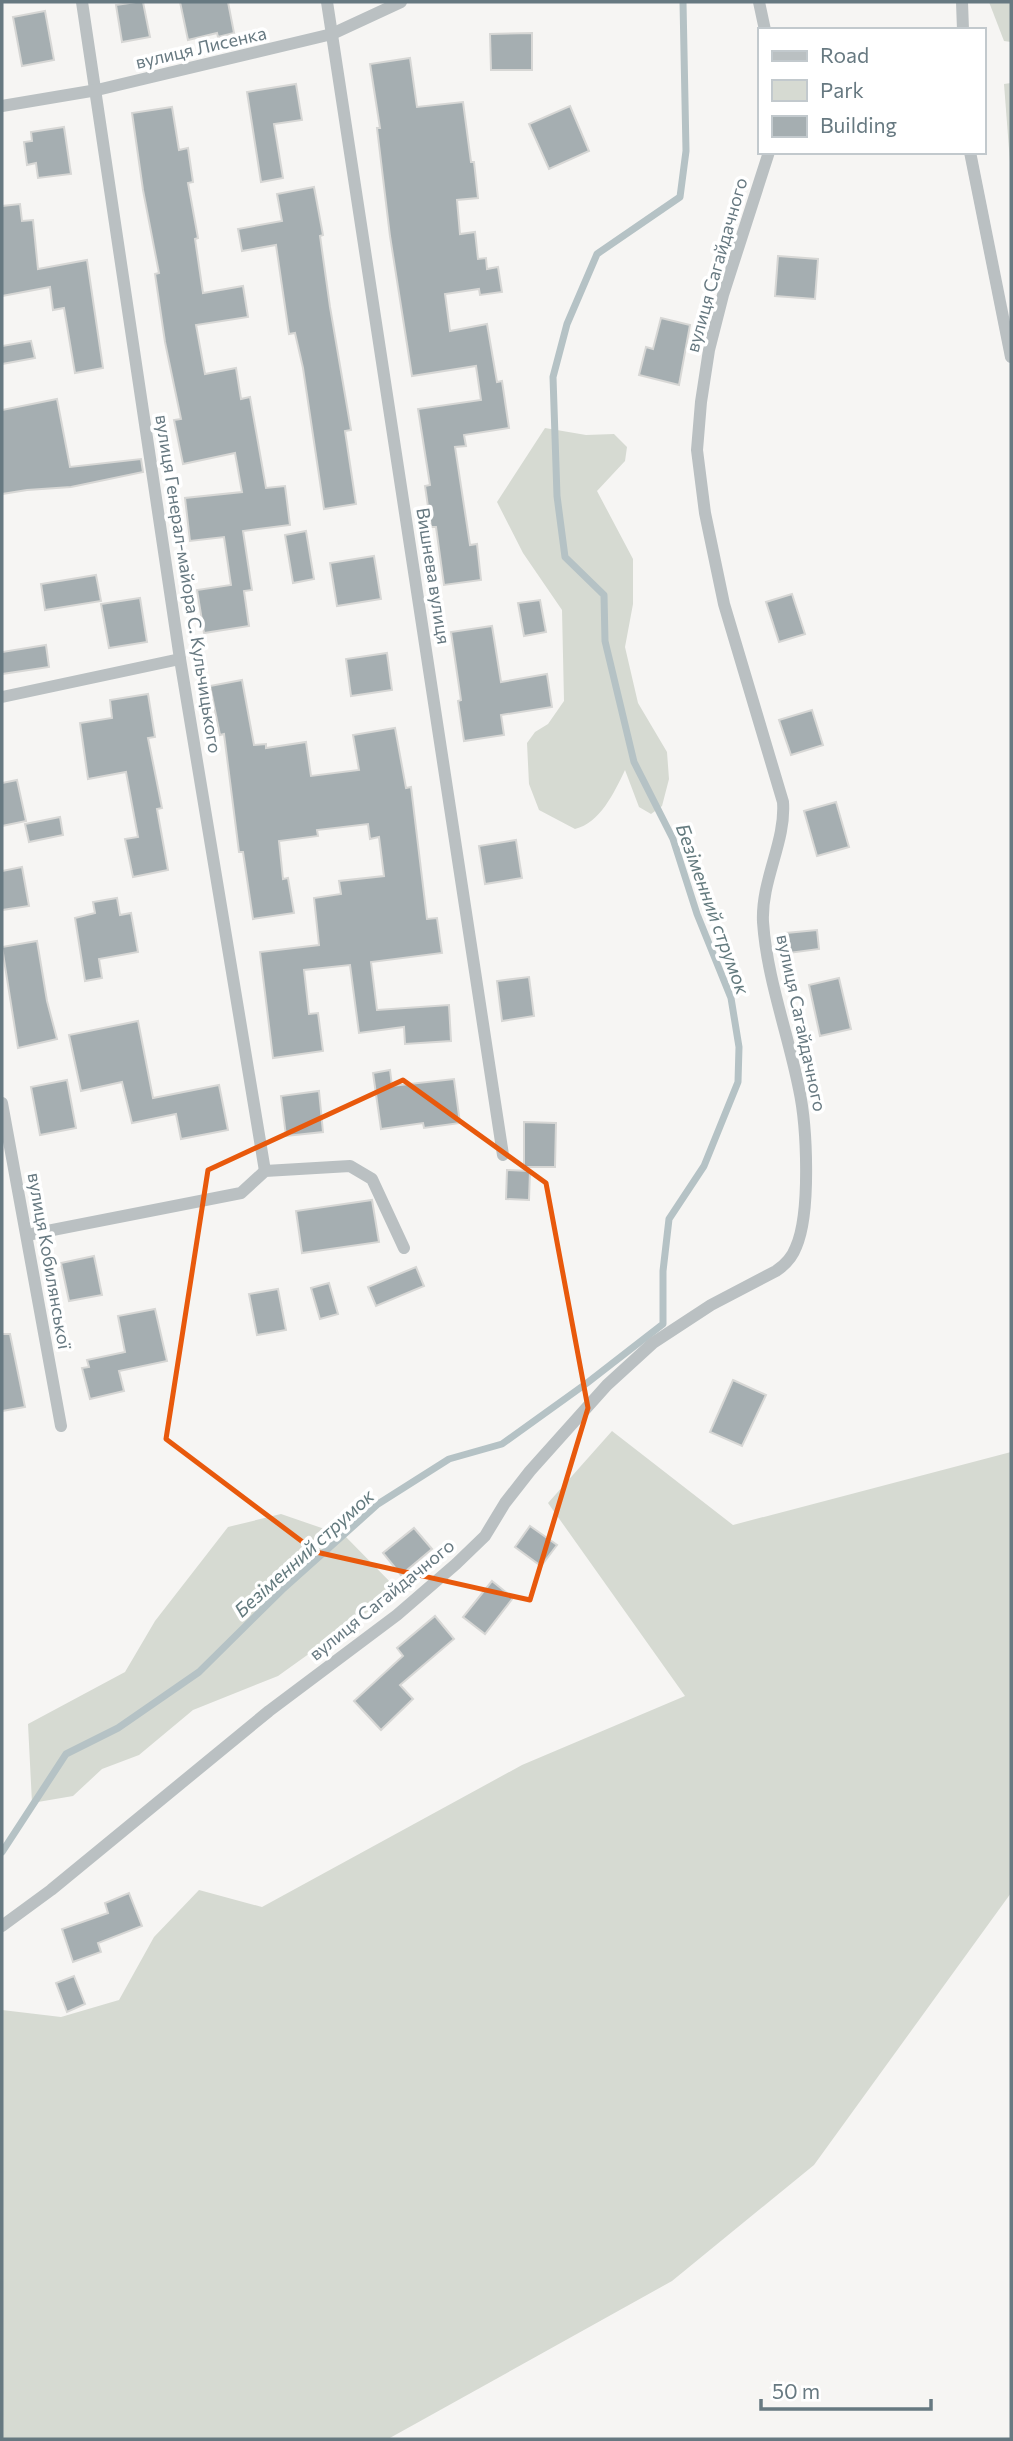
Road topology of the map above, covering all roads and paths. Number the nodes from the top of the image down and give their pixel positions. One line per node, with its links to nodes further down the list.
1 (82, 2): 9 (street, вулиця Генерал-майора С. Кульчицького)
2 (327, 2): 8 (street, Вишнева вулиця)
3 (401, 2): 8 (street, вулиця Лисенка)
4 (759, 2): 6 (street)
5 (962, 2): 7 (street)
6 (765, 28)
7 (963, 28)
8 (332, 34): 9 (street, вулиця Лисенка); 17 (street, Вишнева вулиця)
9 (97, 90): 10 (street, вулиця Лисенка); 14 (street, вулиця Генерал-майора С. Кульчицького)
10 (2, 106)
11 (768, 154): 22 (street, вулиця Сагайдачного)
12 (970, 154): 13 (street)
13 (1011, 357)
14 (180, 659): 15 (street); 18 (street, вулиця Генерал-майора С. Кульчицького)
15 (2, 697)
16 (2, 1103): 19 (street, вулиця Кобилянської)
17 (503, 1155)
18 (265, 1171): 19 (street); 20 (street)
19 (27, 1235): 21 (street, вулиця Кобилянської)
20 (404, 1248)
21 (61, 1426)
22 (2, 1926)

